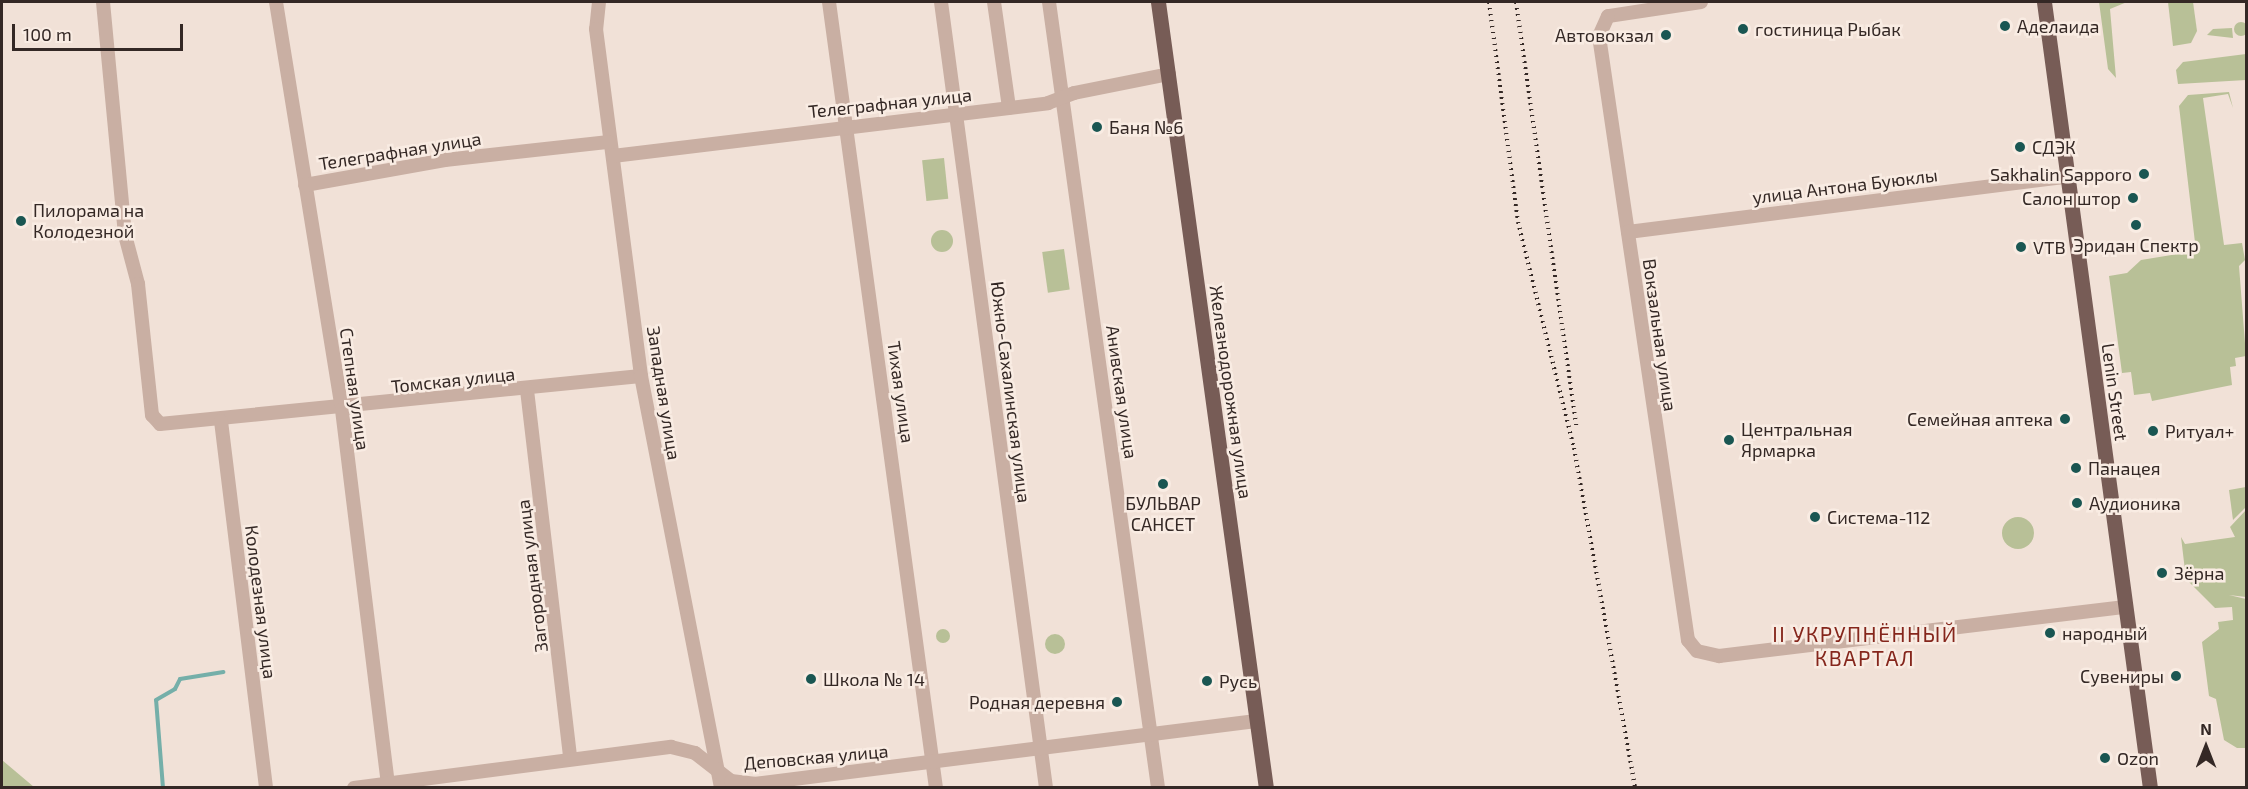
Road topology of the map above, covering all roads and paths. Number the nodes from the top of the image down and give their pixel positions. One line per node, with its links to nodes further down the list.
1 (103, 2): 24 (street, Томская улица)
2 (276, 2): 19 (street, Степная улица)
3 (599, 2): 16 (street, Западная улица)
4 (829, 2): 15 (street, Тихая улица)
5 (941, 2): 14 (street, Южно-Сахалинская улица)
6 (994, 2): 13 (street)
7 (1049, 2): 12 (street, Анивская улица)
8 (1158, 2): 11 (main road, Железнодорожная улица)
9 (1695, 2): 20 (street, Вокзальная улица)
10 (2044, 2): 18 (main road, Lenin Street)
11 (1169, 74): 12 (street, Телеграфная улица); 26 (main road, Железнодорожная улица)
12 (1062, 99): 13 (street, Телеграфная улица); 27 (street, Анивская улица)
13 (1009, 108): 14 (street, Телеграфная улица)
14 (957, 114): 15 (street, Телеграфная улица); 28 (street, Южно-Сахалинская улица)
15 (845, 126): 17 (street, Телеграфная улица); 30 (street, Тихая улица)
16 (609, 142): 17 (street, Западная улица); 19 (street, Телеграфная улица)
17 (613, 156): 21 (street, Западная улица)
18 (2066, 177): 20 (street, улица Антона Буюклы); 25 (main road, Lenin Street)
19 (305, 185): 23 (street, Степная улица)
20 (1628, 232): 25 (street, Вокзальная улица)
21 (641, 376): 22 (street, Томская улица); 31 (street, Западная улица)
22 (528, 390): 23 (street, Томская улица); 29 (street, Загородная улица)
23 (342, 410): 24 (street, Томская улица); 32 (street, Степная улица)
24 (221, 421): 33 (street, Колодезная улица)
25 (2125, 607): 40 (main road, Lenin Street)
26 (1256, 721): 27 (street, Деповская улица); 39 (main road, Железнодорожная улица)
27 (1151, 736): 28 (street, Деповская улица); 38 (street, Анивская улица)
28 (1041, 751): 30 (street, Деповская улица); 37 (street, Южно-Сахалинская улица)
29 (570, 758): 31 (street, Деповская улица); 32 (street, Деповская улица)
30 (933, 763): 31 (street, Деповская улица); 36 (street, Тихая улица)
31 (717, 772): 35 (street, Западная улица)
32 (388, 782): 34 (street, Деповская улица)
33 (266, 788)
34 (354, 788)
35 (721, 788)
36 (936, 788)
37 (1046, 788)
38 (1158, 788)
39 (1266, 788)
40 (2150, 788)

